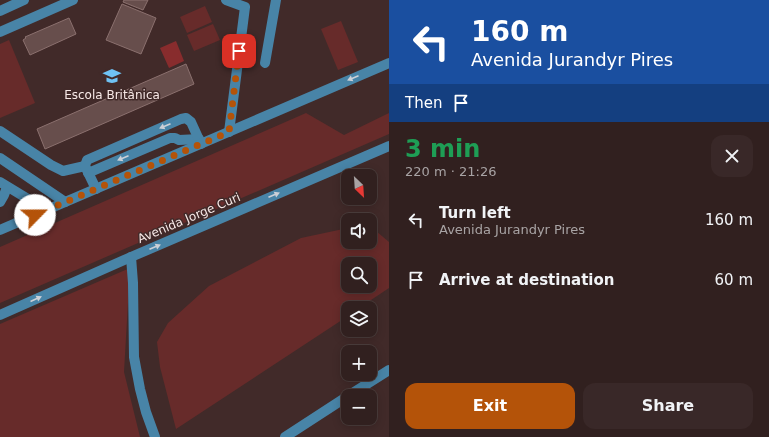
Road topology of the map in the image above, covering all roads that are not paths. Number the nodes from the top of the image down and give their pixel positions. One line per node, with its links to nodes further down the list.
1 (24, 0): 5 (street)
2 (73, 0): 6 (street)
3 (226, 0): 10 (street)
4 (276, 0): 8 (street)
5 (0, 11)
6 (0, 32)
7 (389, 63): 10 (street, one-way to 10)
8 (266, 64)
9 (0, 131): 14 (street)
10 (229, 132): 11 (street)
11 (200, 141): 14 (street, one-way to 14); 14 (street, one-way to 14); 16 (street)
12 (389, 146): 21 (street, Avenida Jorge Curi, one-way to 12)
13 (0, 158): 19 (street)
14 (86, 169): 16 (street)
15 (3, 185): 17 (street); 18 (street)
16 (96, 189): 19 (street)
17 (28, 199)
18 (0, 202)
19 (65, 202): 20 (street)
20 (0, 230)
21 (131, 257): 22 (street, Avenida Jorge Curi, one-way to 21); 26 (street)
22 (0, 315)
23 (388, 371): 24 (street)
24 (359, 389)
25 (341, 401): 27 (street)
26 (155, 437)
27 (285, 437)

